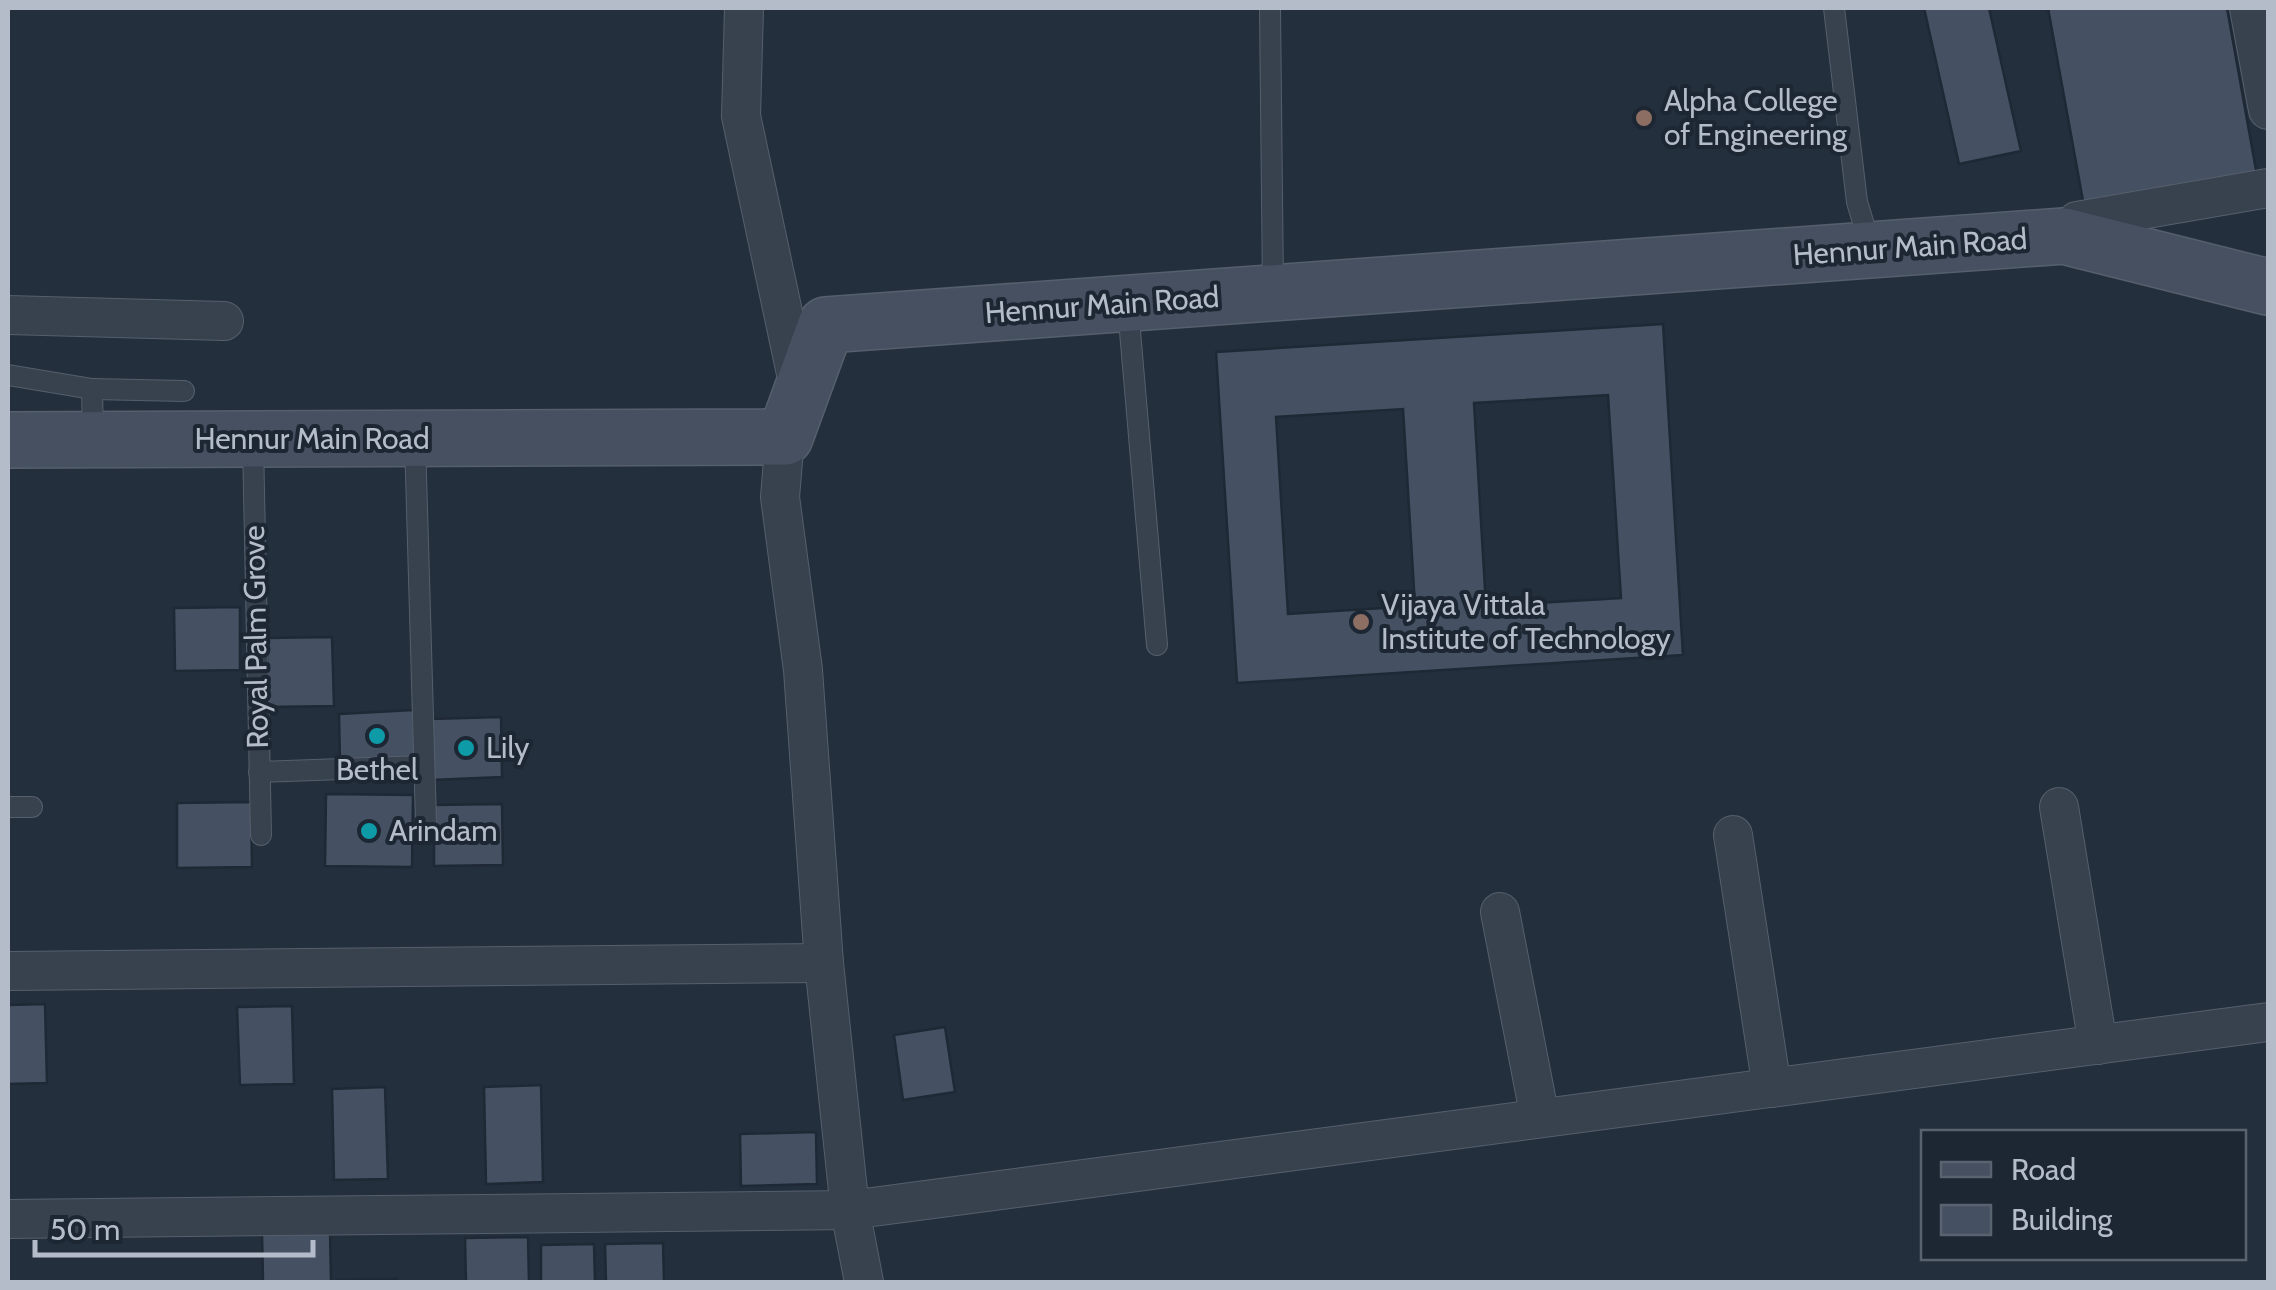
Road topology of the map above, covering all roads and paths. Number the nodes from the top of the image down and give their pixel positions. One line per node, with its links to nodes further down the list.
1 (744, 8): 17 (street)
2 (1270, 8): 10 (lane)
3 (1834, 8): 8 (lane)
4 (2249, 8): 5 (street)
5 (2268, 110)
6 (2268, 188): 7 (street)
7 (2064, 236): 8 (main road, Hennur Main Road); 9 (main road, Hennur Main Road)
8 (1872, 250): 10 (main road, Hennur Main Road)
9 (2268, 287)
10 (1274, 292): 11 (main road, Hennur Main Road)
11 (1128, 303): 17 (main road, Hennur Main Road); 21 (lane)
12 (8, 315): 13 (street)
13 (224, 322)
14 (8, 375): 16 (lane)
15 (184, 391): 16 (lane)
16 (92, 414): 19 (main road, Hennur Main Road); 20 (main road, Hennur Main Road)
17 (792, 416): 18 (main road, Hennur Main Road); 31 (street)
18 (415, 438): 19 (main road, Hennur Main Road); 22 (lane)
19 (253, 439): 23 (lane, Royal Palm Grove)
20 (8, 440)
21 (1156, 644)
22 (424, 766): 23 (lane); 27 (lane)
23 (259, 772): 28 (lane, Royal Palm Grove)
24 (8, 807): 25 (lane)
25 (32, 807)
26 (2060, 807): 34 (street)
27 (426, 822)
28 (261, 835)
29 (1733, 836): 35 (street)
30 (1500, 912): 36 (street)
31 (824, 963): 32 (street); 37 (street)
32 (8, 971)
33 (2268, 1022): 34 (street)
34 (2098, 1045): 35 (street)
35 (1772, 1088): 36 (street)
36 (1540, 1118): 37 (street)
37 (850, 1210): 38 (street); 39 (street)
38 (8, 1219)
39 (864, 1282)

